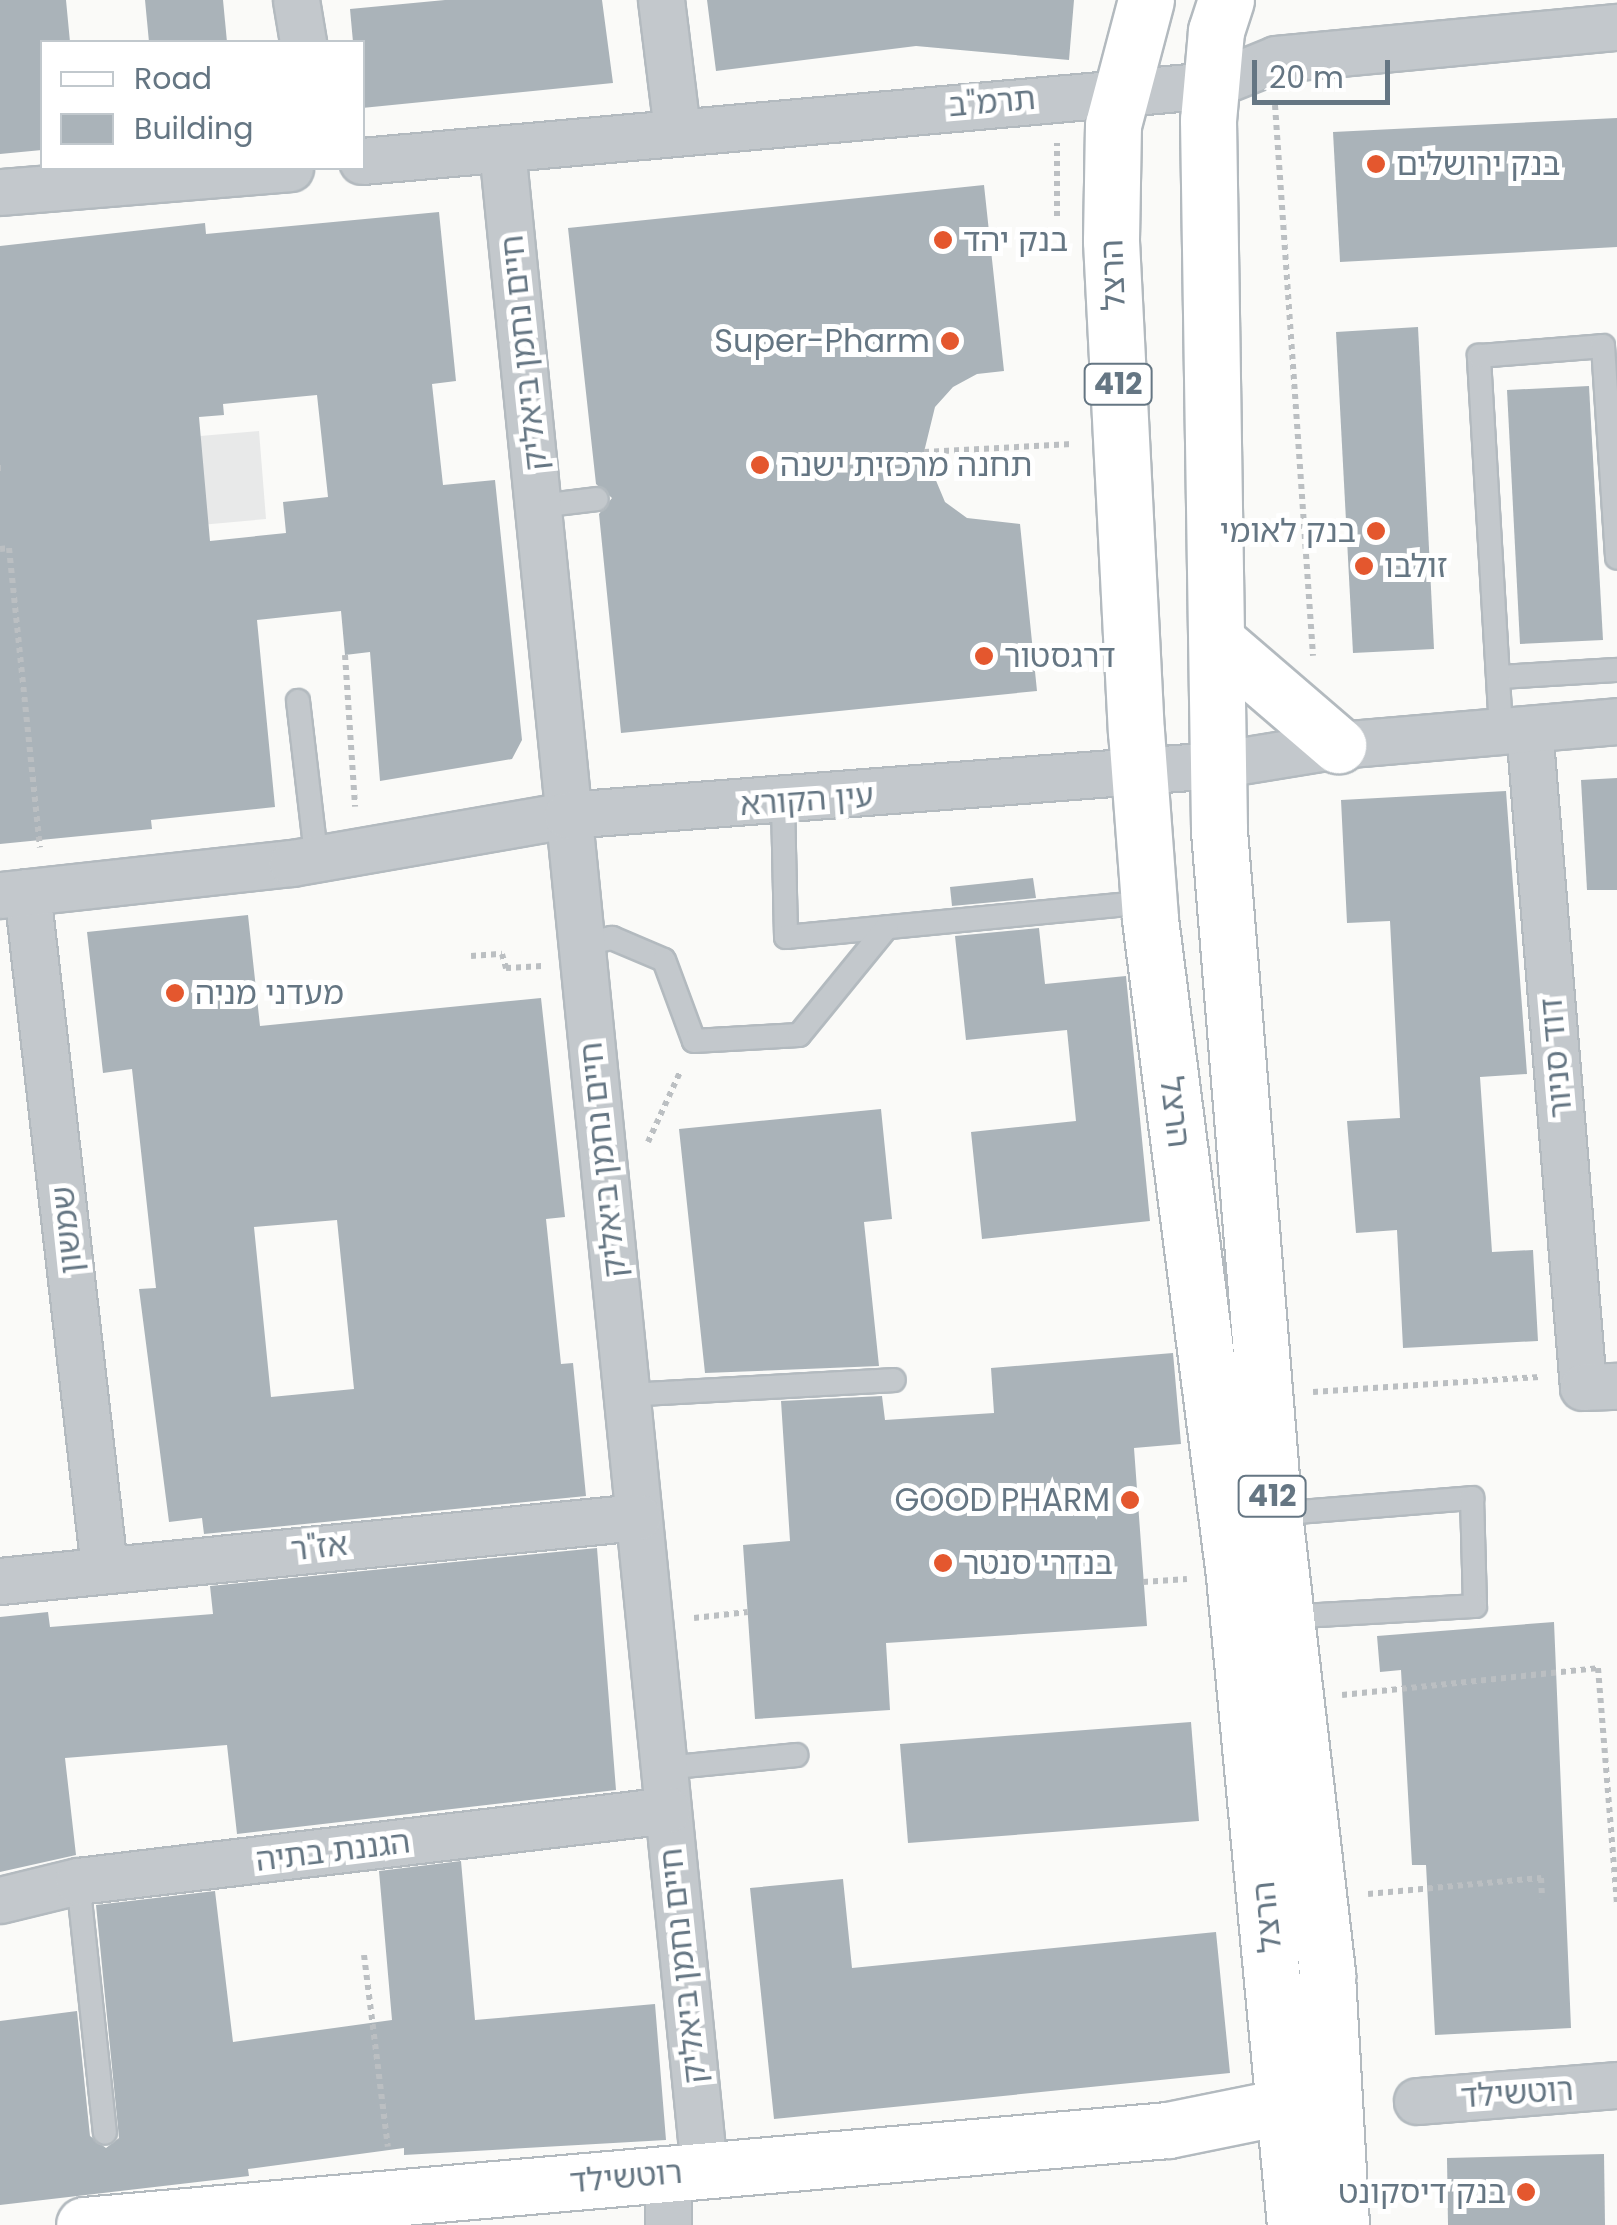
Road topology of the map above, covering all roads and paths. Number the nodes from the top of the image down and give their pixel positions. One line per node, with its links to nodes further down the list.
1 (296, 0): 6 (street)
2 (661, 0): 10 (street)
3 (1146, 0): 9 (main road, הרצל / 412)
4 (1226, 0): 8 (main road, הרצל / 412)
5 (1617, 27): 7 (street, תרמ"ב)
6 (303, 40)
7 (1276, 59): 8 (street, תרמ"ב); 26 (path)
8 (1212, 85): 9 (street, תרמ"ב); 21 (main road, הרצל / 412)
9 (1121, 88): 10 (street, תרמ"ב); 31 (main road, הרצל / 412)
10 (677, 130): 11 (street, תרמ"ב)
11 (502, 149): 12 (street, תרמ"ב); 18 (street, חיים נחמן ביאליק)
12 (365, 161)
13 (266, 170): 14 (street)
14 (0, 192)
15 (1076, 444): 16 (path)
16 (924, 452)
17 (598, 500): 18 (lane)
18 (540, 506): 33 (street, חיים נחמן ביאליק)
19 (0, 549): 35 (path)
20 (1617, 558): 24 (lane)
21 (1217, 641): 26 (main road); 30 (main road, הרצל / 412)
22 (345, 655): 34 (path)
23 (1617, 670): 24 (lane)
24 (1499, 677): 28 (lane)
25 (298, 702): 34 (lane)
26 (1294, 713): 29 (main road)
27 (1617, 722): 28 (street, עין הקורא)
28 (1515, 729): 29 (street, עין הקורא); 44 (street, דוד סניור)
29 (1338, 745): 30 (street, עין הקורא)
30 (1216, 766): 31 (street, עין הקורא); 46 (main road, הרצל / 412)
31 (1140, 772): 32 (street, עין הקורא); 36 (main road, הרצל / 412)
32 (782, 804): 33 (street, עין הקורא); 37 (lane)
33 (568, 815): 34 (street, עין הקורא); 38 (street, חיים נחמן ביאליק)
34 (337, 851): 35 (street, עין הקורא)
35 (24, 892): 49 (street, שמשון)
36 (1150, 920): 37 (lane); 64 (main road, הרצל / 412)
37 (886, 927): 40 (lane)
38 (582, 955): 39 (path); 40 (lane); 45 (street, חיים נחמן ביאליק)
39 (471, 956)
40 (694, 1042): 41 (path)
41 (644, 1153)
42 (1537, 1377): 46 (path)
43 (894, 1380): 45 (lane)
44 (1600, 1387)
45 (626, 1395): 48 (street, חיים נחמן ביאליק)
46 (1263, 1395): 47 (main road, הרצל / 412)
47 (1274, 1514): 51 (main road, הרצל / 412); 51 (lane)
48 (638, 1517): 49 (street, אז"ר); 54 (street, חיים נחמן ביאליק)
49 (104, 1568): 50 (street, אז"ר)
50 (0, 1581)
51 (1286, 1617): 52 (main road, הרצל / 412)
52 (1296, 1700): 57 (main road, הרצל / 412); 59 (path)
53 (796, 1755): 54 (lane)
54 (666, 1789): 55 (street, הגננת בתיה); 65 (street, חיים נחמן ביאליק)
55 (78, 1882): 58 (street, הגננת בתיה); 63 (lane)
56 (1542, 1898): 57 (path)
57 (1317, 1899): 64 (main road, הרצל / 412)
58 (0, 1900)
59 (1617, 1903)
60 (364, 1956): 66 (path)
61 (1617, 2086): 62 (street, רוטשילד)
62 (1417, 2101)
63 (105, 2133)
64 (1290, 2149): 65 (main road, רוטשילד); 68 (main road, הרצל / 412)
65 (680, 2190): 66 (main road, רוטשילד)
66 (394, 2198): 67 (main road, רוטשילד)
67 (84, 2225)
68 (1342, 2225)

